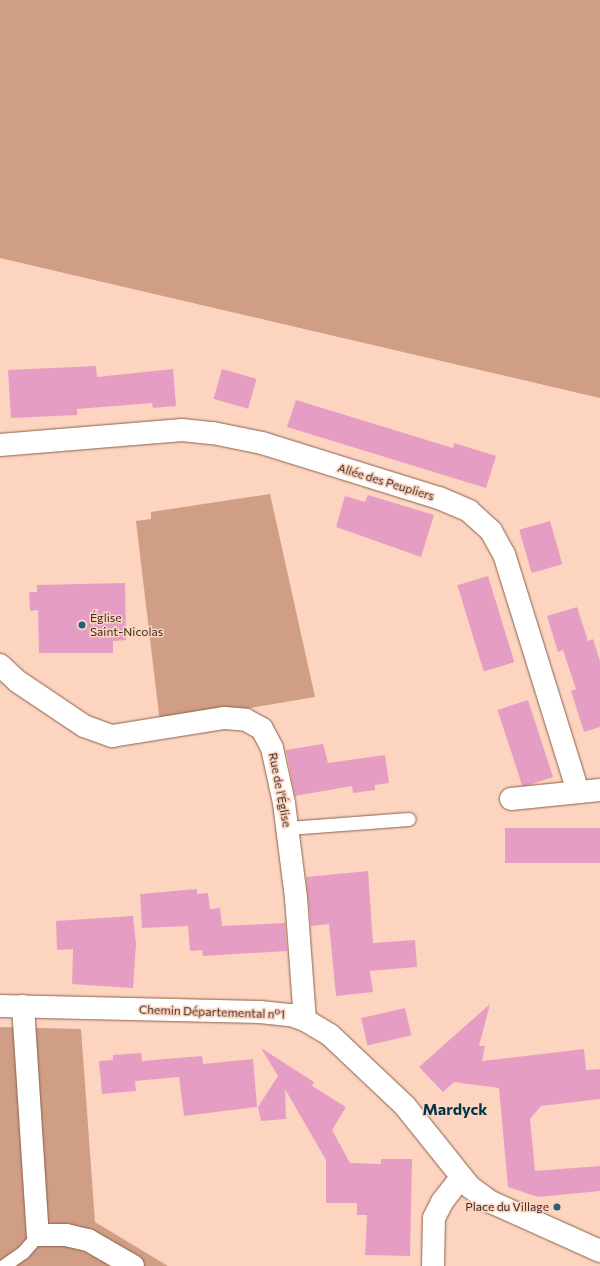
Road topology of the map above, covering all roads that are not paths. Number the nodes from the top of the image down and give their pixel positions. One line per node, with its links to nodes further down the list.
1 (0, 445): 4 (street, Allée des Peupliers)
2 (0, 666): 7 (street, Rue de l'Église)
3 (600, 790): 4 (street)
4 (578, 792): 5 (street)
5 (511, 799)
6 (409, 819): 7 (lane)
7 (288, 828): 10 (street, Rue de l'Église)
8 (0, 1006): 9 (street, Chemin Départemental n°1)
9 (22, 1006): 10 (street, Chemin Départemental n°1); 12 (street)
10 (305, 1020): 11 (street, Chemin Départemental n°1)
11 (461, 1178): 13 (street, Chemin Départemental n°1); 16 (street)
12 (38, 1234): 14 (lane); 15 (street)
13 (600, 1251)
14 (3, 1266)
15 (133, 1266)
16 (433, 1266)

